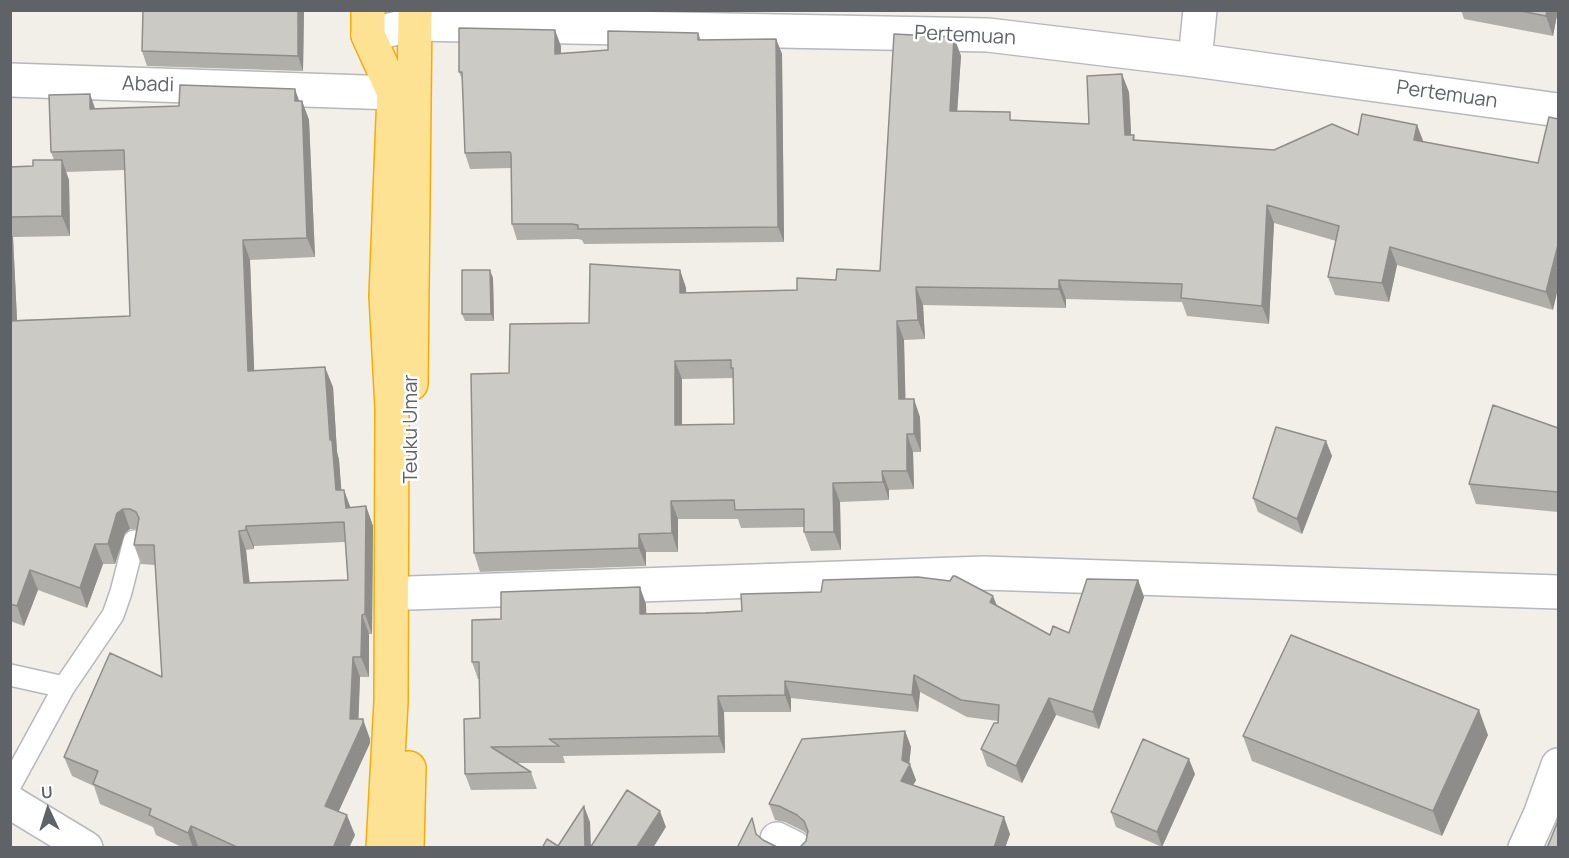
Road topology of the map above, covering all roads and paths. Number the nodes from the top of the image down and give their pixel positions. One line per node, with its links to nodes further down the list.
1 (1200, 10): 5 (street)
2 (415, 17): 3 (street, Pertemuan); 4 (street, Pertemuan); 11 (highway, Teuku Umar)
3 (720, 20): 5 (street, Pertemuan)
4 (368, 23): 7 (highway)
5 (1195, 60): 8 (street, Pertemuan)
6 (10, 80): 7 (street, Abadi)
7 (394, 93): 18 (highway)
8 (1558, 110)
9 (134, 542): 13 (lane)
10 (1558, 592): 11 (street)
11 (410, 593): 19 (highway, Teuku Umar)
12 (10, 675): 13 (lane)
13 (64, 687): 15 (lane)
14 (1558, 765): 20 (street)
15 (10, 786)
16 (10, 802): 17 (street)
17 (86, 848)
18 (382, 848)
19 (407, 848)
20 (1525, 848)

